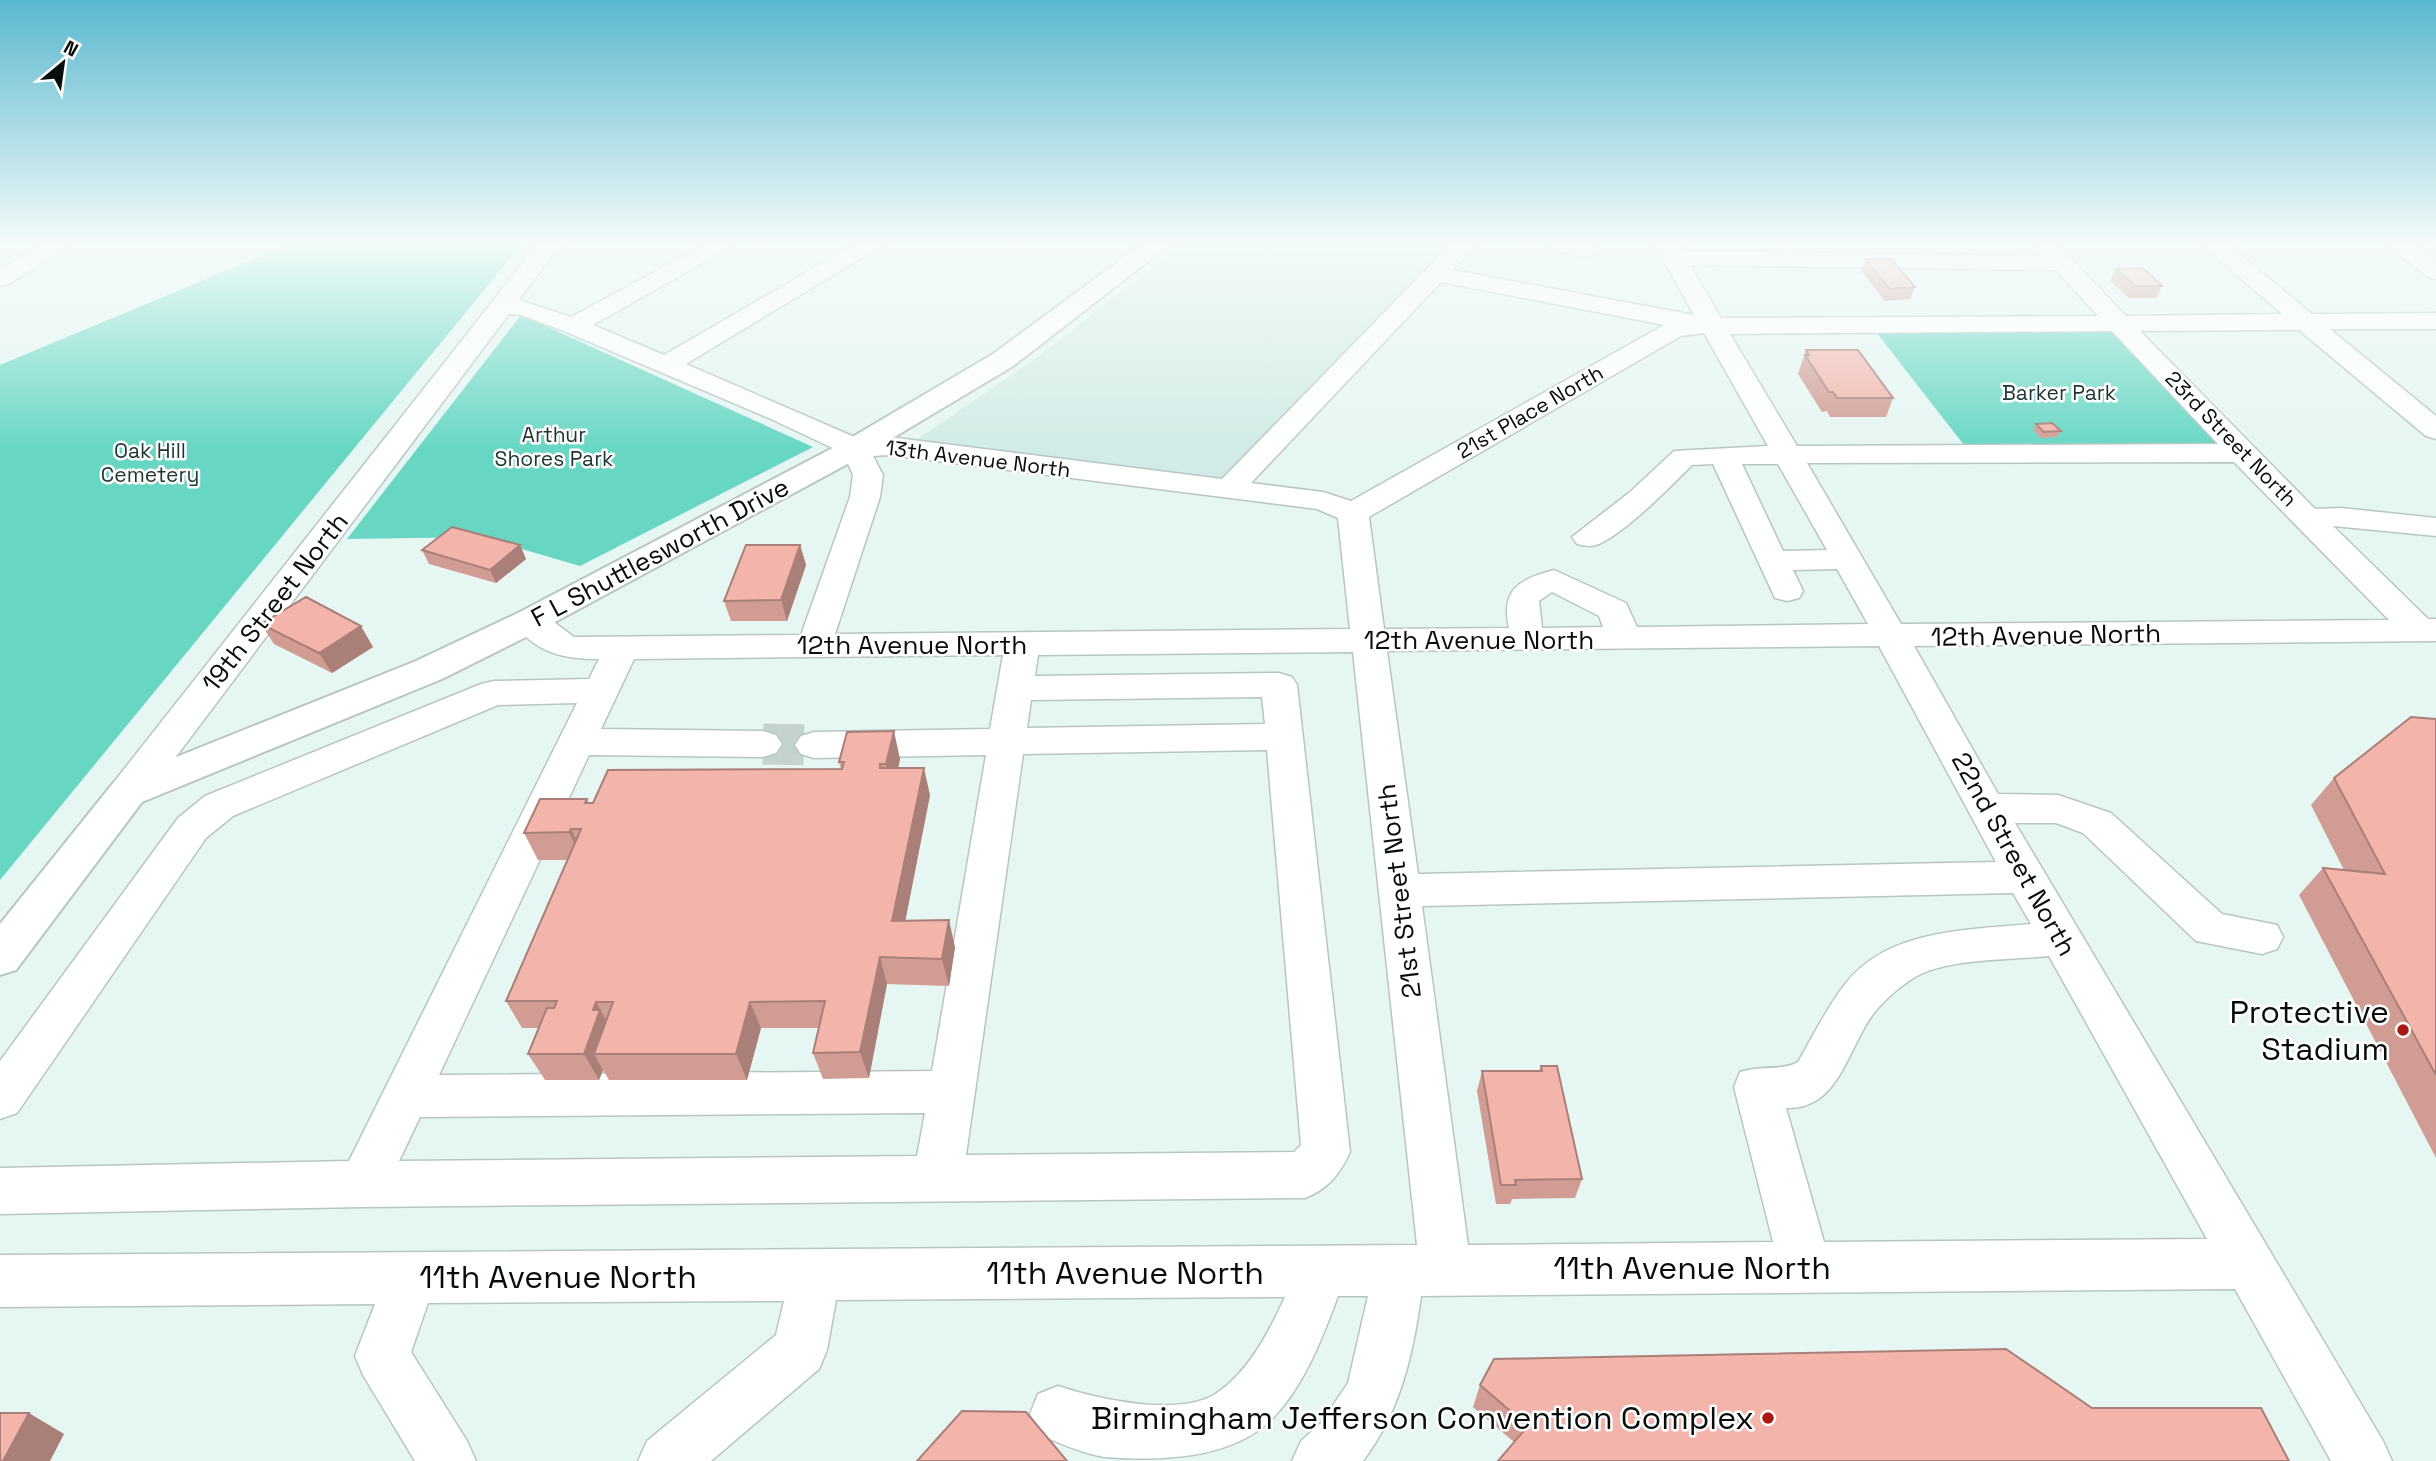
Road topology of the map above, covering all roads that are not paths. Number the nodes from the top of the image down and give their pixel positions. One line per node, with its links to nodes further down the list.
1 (496, 313): 46 (street, 19th Street North)
2 (539, 313): 14 (street, 13th Avenue North)
3 (597, 313): 14 (street)
4 (755, 313): 16 (street)
5 (1066, 313): 18 (main road, F L Shuttlesworth Drive)
6 (1399, 313): 22 (street)
7 (1644, 313): 15 (street)
8 (1705, 313): 15 (street, 22nd Street North)
9 (2112, 313): 13 (street, 23rd Street North)
10 (2294, 313): 12 (street)
11 (2436, 321): 12 (street)
12 (2305, 322): 13 (street); 17 (street)
13 (2121, 323): 15 (street); 19 (street, 23rd Street North)
14 (573, 326): 16 (street, 13th Avenue North)
15 (1712, 326): 20 (street, 22nd Street North); 23 (street, 21st Place North)
16 (667, 364): 18 (street, 13th Avenue North)
17 (2436, 430)
18 (855, 448): 22 (street, 13th Avenue North); 30 (main road, F L Shuttlesworth Drive); 37 (street)
19 (2242, 453): 20 (street); 24 (street, 23rd Street North)
20 (1789, 455): 21 (street); 27 (street, 22nd Street North)
21 (1723, 456): 26 (street); 28 (street)
22 (1227, 491): 23 (street, 13th Avenue North)
23 (1353, 513): 35 (street, 21st Street North)
24 (2306, 518): 25 (street); 31 (street, 23rd Street North)
25 (2436, 527)
26 (1588, 537)
27 (1849, 559): 28 (street); 32 (street, 22nd Street North)
28 (1772, 561): 29 (street)
29 (1787, 592)
30 (530, 621): 38 (street, 12th Avenue North); 46 (main road, F L Shuttlesworth Drive)
31 (2428, 630): 32 (street, 12th Avenue North)
32 (1892, 636): 33 (street, 12th Avenue North); 47 (street, 22nd Street North)
33 (1624, 639): 34 (street, 12th Avenue North); 34 (street)
34 (1529, 640): 35 (street, 12th Avenue North)
35 (1369, 641): 36 (street, 12th Avenue North); 49 (street, 21st Street North)
36 (1022, 644): 37 (street, 12th Avenue North); 39 (street)
37 (814, 646): 38 (street, 12th Avenue North)
38 (622, 647): 40 (street)
39 (1015, 688): 41 (street); 42 (street)
40 (600, 691): 43 (street); 55 (street)
41 (1284, 737): 42 (street); 56 (street)
42 (1006, 742): 45 (street); 53 (street)
43 (576, 743): 44 (street); 54 (street)
44 (763, 744)
45 (814, 745)
46 (128, 792): 52 (main road, 19th Street North)
47 (1987, 808): 48 (street, 22nd Street North); 50 (street)
48 (2025, 877): 49 (street); 51 (street, 22nd Street North)
49 (1399, 890): 61 (street, 21st Street North)
50 (2262, 937)
51 (2061, 938): 59 (street, 22nd Street North); 60 (street)
52 (0, 957)
53 (951, 1092): 54 (street); 56 (street)
54 (405, 1096): 57 (street)
55 (0, 1098)
56 (938, 1178): 57 (street)
57 (363, 1184): 58 (street)
58 (0, 1191)
59 (2251, 1264): 60 (street, 11th Avenue North); 70 (street, 22nd Street North)
60 (1807, 1268): 61 (street, 11th Avenue North)
61 (1422, 1270): 62 (street, 11th Avenue North); 69 (street, 21st Street North)
62 (1321, 1271): 63 (street, 11th Avenue North); 66 (street)
63 (815, 1275): 64 (street, 11th Avenue North); 68 (street)
64 (411, 1278): 65 (street, 11th Avenue North); 67 (street)
65 (0, 1281)
66 (1058, 1414)
67 (447, 1461)
68 (667, 1461)
69 (1321, 1461)
70 (2363, 1461)

